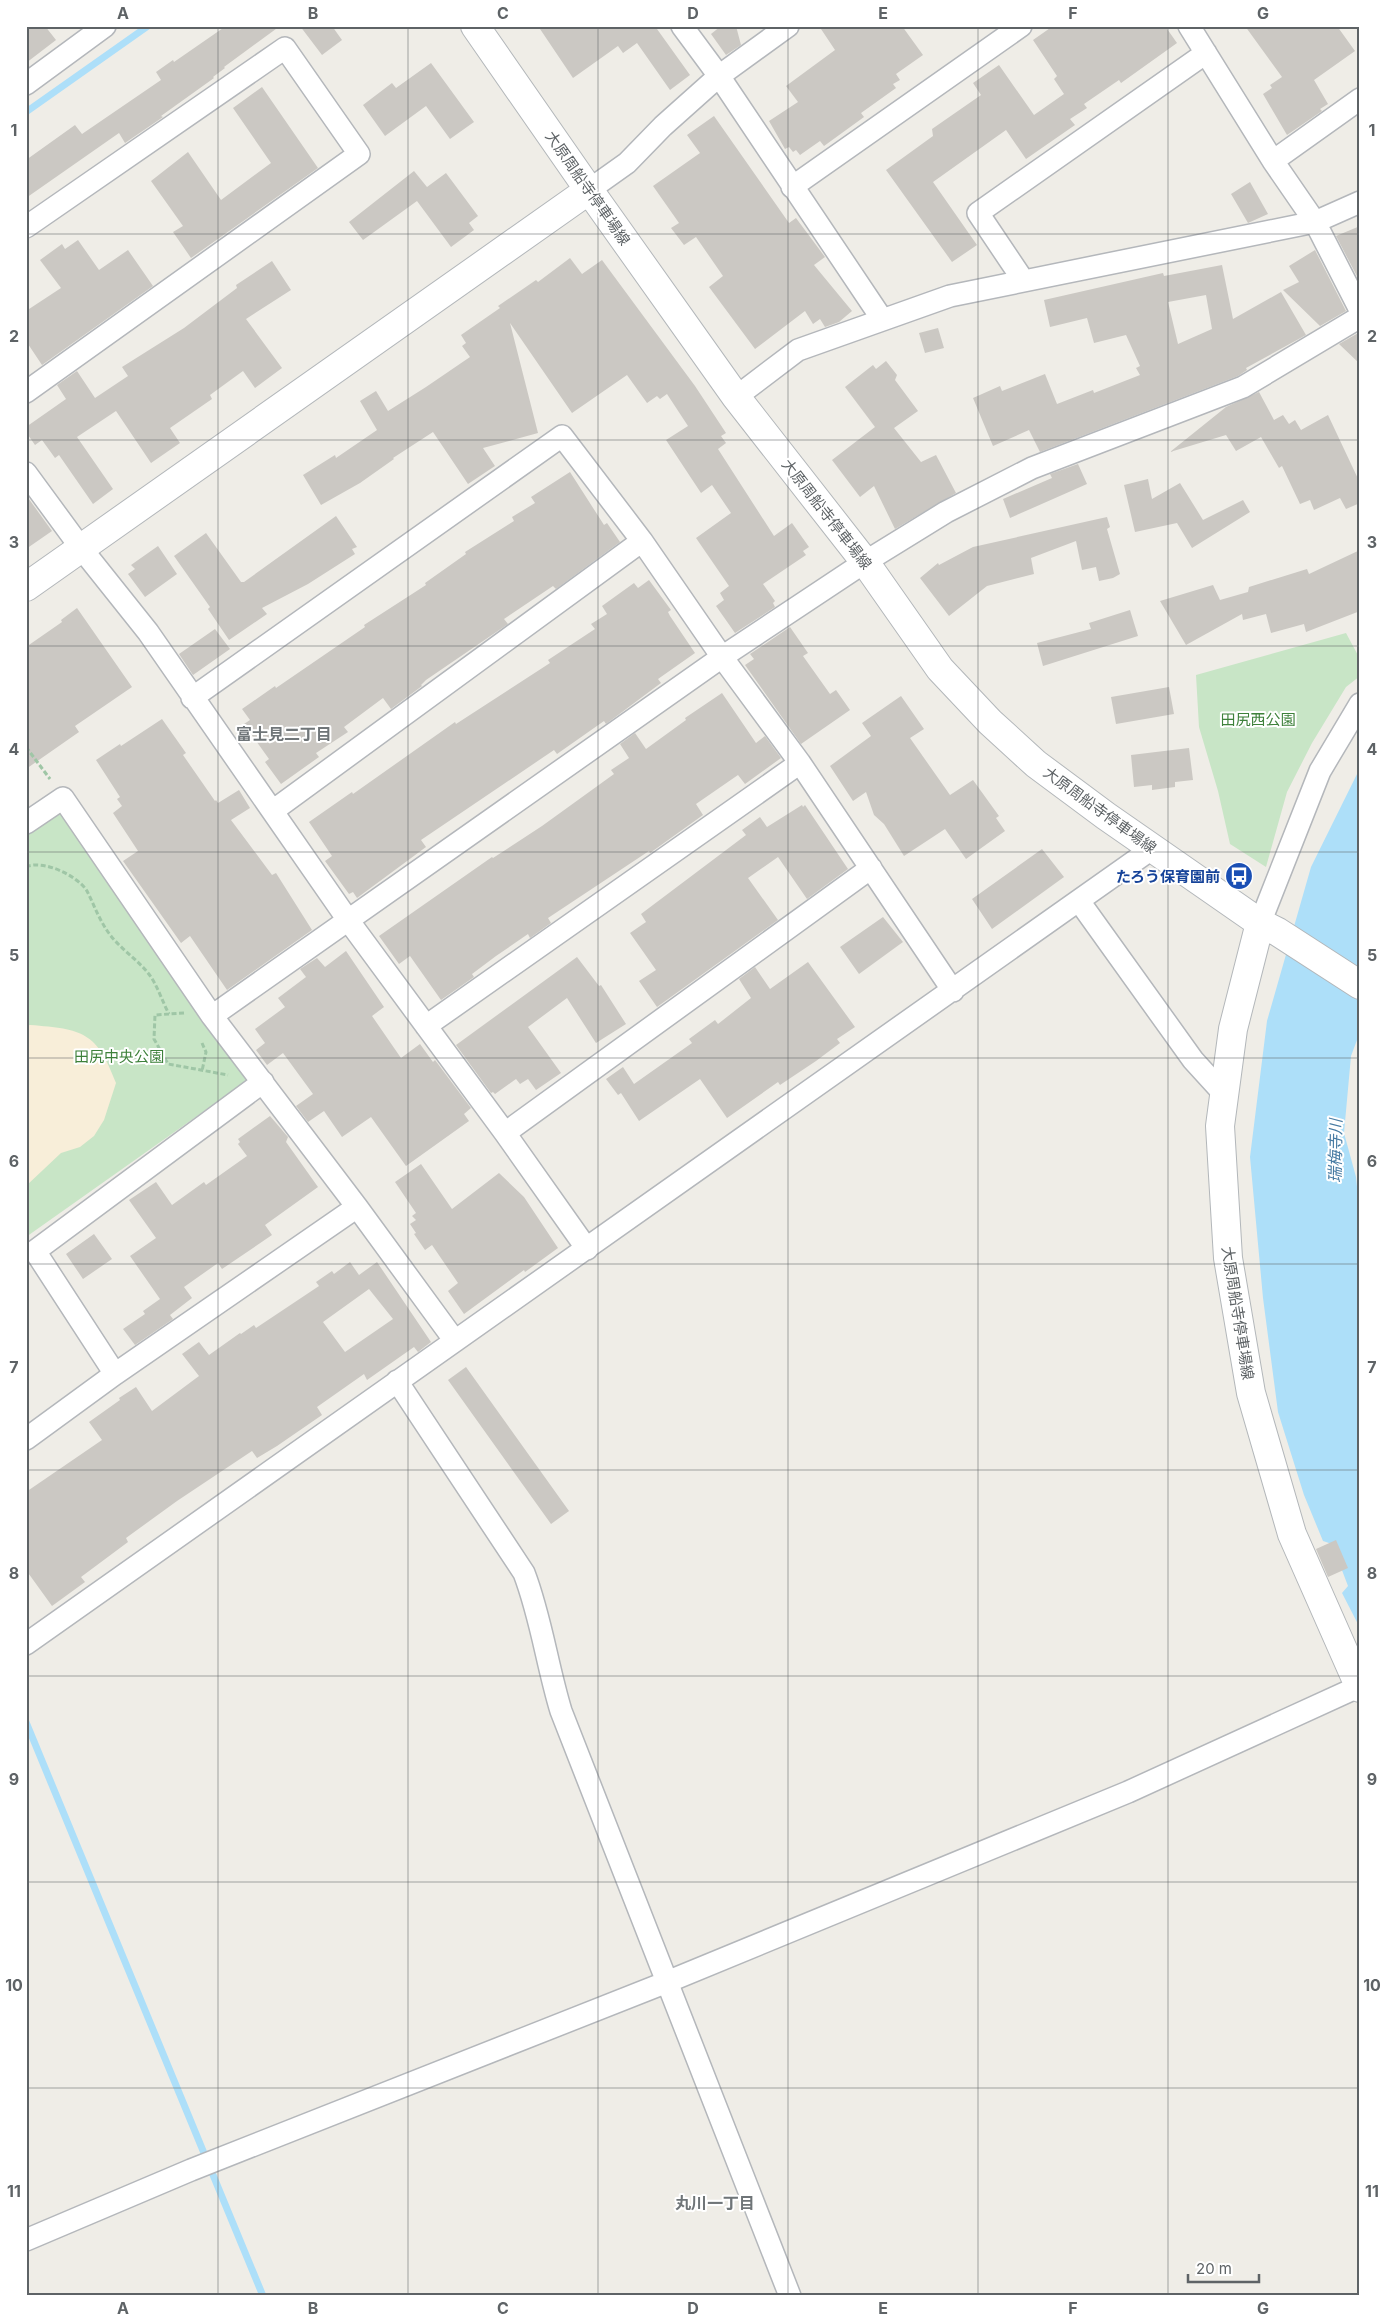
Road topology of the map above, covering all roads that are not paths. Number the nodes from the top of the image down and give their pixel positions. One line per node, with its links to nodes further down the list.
1 (105, 26): 9 (street)
2 (475, 26): 13 (main road, 大原周船寺停車場線)
3 (682, 26): 8 (street)
4 (788, 26): 8 (street)
5 (1022, 26): 12 (street)
6 (1189, 26): 7 (street)
7 (1206, 53): 11 (street); 17 (street)
8 (719, 76): 12 (street); 13 (street)
9 (26, 84)
10 (1360, 99): 11 (street)
11 (1273, 161): 15 (street)
12 (792, 187): 20 (street)
13 (589, 190): 22 (main road, 大原周船寺停車場線); 25 (main road)
14 (1360, 202): 15 (street)
15 (1315, 222): 17 (street); 18 (street)
16 (26, 228): 21 (street)
17 (1023, 280): 20 (street)
18 (1360, 310)
19 (1360, 317): 26 (street)
20 (882, 319): 22 (street)
21 (26, 392)
22 (736, 397): 26 (main road, 大原周船寺停車場線)
23 (26, 473): 25 (street)
24 (642, 542): 28 (street); 29 (street); 32 (street)
25 (80, 548): 27 (main road); 29 (street)
26 (865, 562): 28 (street); 34 (main road, 大原周船寺停車場線)
27 (26, 587)
28 (722, 657): 31 (street); 37 (street)
29 (192, 698): 32 (street)
30 (1360, 704): 38 (street)
31 (800, 763): 35 (street); 42 (street)
32 (274, 810): 37 (street)
33 (26, 823): 41 (street)
34 (1154, 848): 36 (street); 38 (main road, 大原周船寺停車場線)
35 (871, 868): 40 (street); 45 (street)
36 (1079, 901): 40 (street); 44 (street)
37 (348, 920): 41 (street); 42 (street)
38 (1269, 928): 39 (main road); 44 (main road, 大原周船寺停車場線)
39 (1360, 985)
40 (953, 991): 47 (street)
41 (212, 1016): 43 (street)
42 (426, 1026): 45 (street)
43 (263, 1082): 46 (street); 49 (street)
44 (1224, 1094): 53 (main road, 大原周船寺停車場線)
45 (505, 1133): 47 (street)
46 (357, 1207): 48 (street); 49 (street)
47 (587, 1249): 48 (street)
48 (455, 1341): 50 (street)
49 (115, 1374): 51 (street)
50 (397, 1381): 52 (street); 54 (street)
51 (26, 1439)
52 (26, 1644)
53 (1360, 1687): 54 (street)
54 (667, 1982): 55 (street); 56 (street)
55 (26, 2240)
56 (790, 2296)

